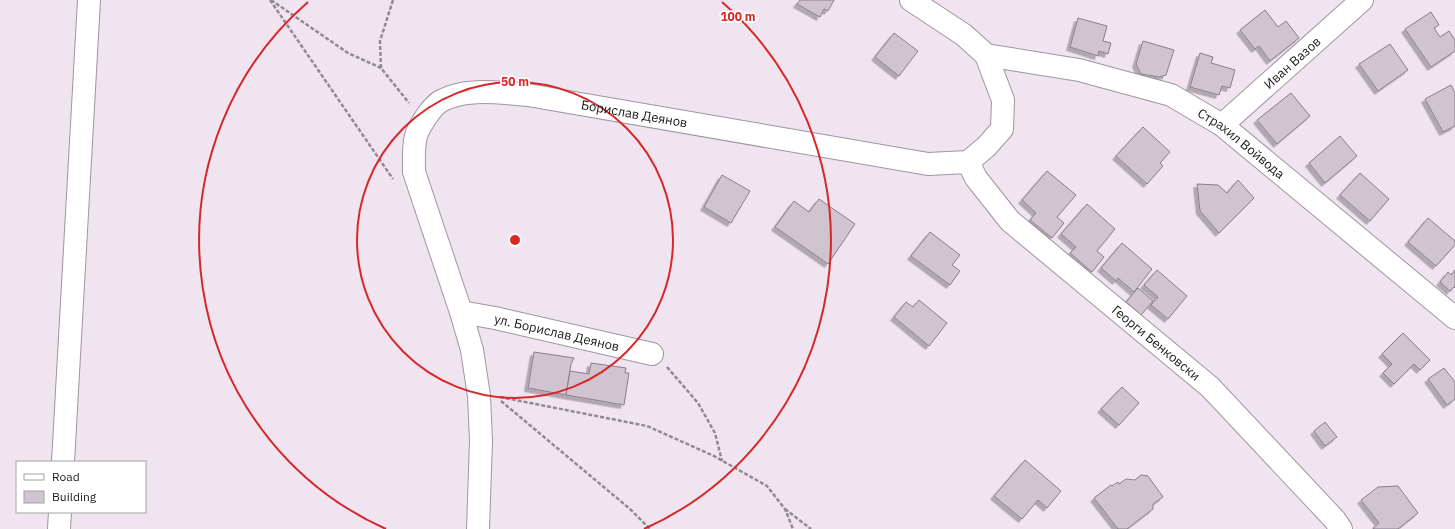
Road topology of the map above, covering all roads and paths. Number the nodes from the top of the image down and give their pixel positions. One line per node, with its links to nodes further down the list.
1 (89, 0): 15 (street)
2 (270, 0): 7 (path); 11 (path)
3 (393, 0): 7 (path)
4 (911, 0): 6 (street)
5 (1362, 0): 9 (street, Иван Вазов)
6 (986, 55): 9 (street, Страхил Войвода); 10 (street)
7 (381, 68): 8 (path)
8 (423, 121): 10 (street, Борислав Деянов); 11 (street, Борислав Деянов)
9 (1222, 125): 13 (street, Страхил Войвода)
10 (968, 162): 24 (street, Георги Бенковски)
11 (421, 195): 12 (street, Борислав Деянов)
12 (461, 312): 14 (street, ул. Борислав Деянов); 20 (street, Борислав Деянов)
13 (1455, 318)
14 (652, 354): 16 (path)
15 (63, 461)
16 (722, 461): 17 (path); 21 (path)
17 (785, 509): 22 (path); 23 (path)
18 (60, 513): 19 (street)
19 (59, 529)
20 (478, 529)
21 (650, 529)
22 (793, 529)
23 (811, 529)
24 (1341, 529)

